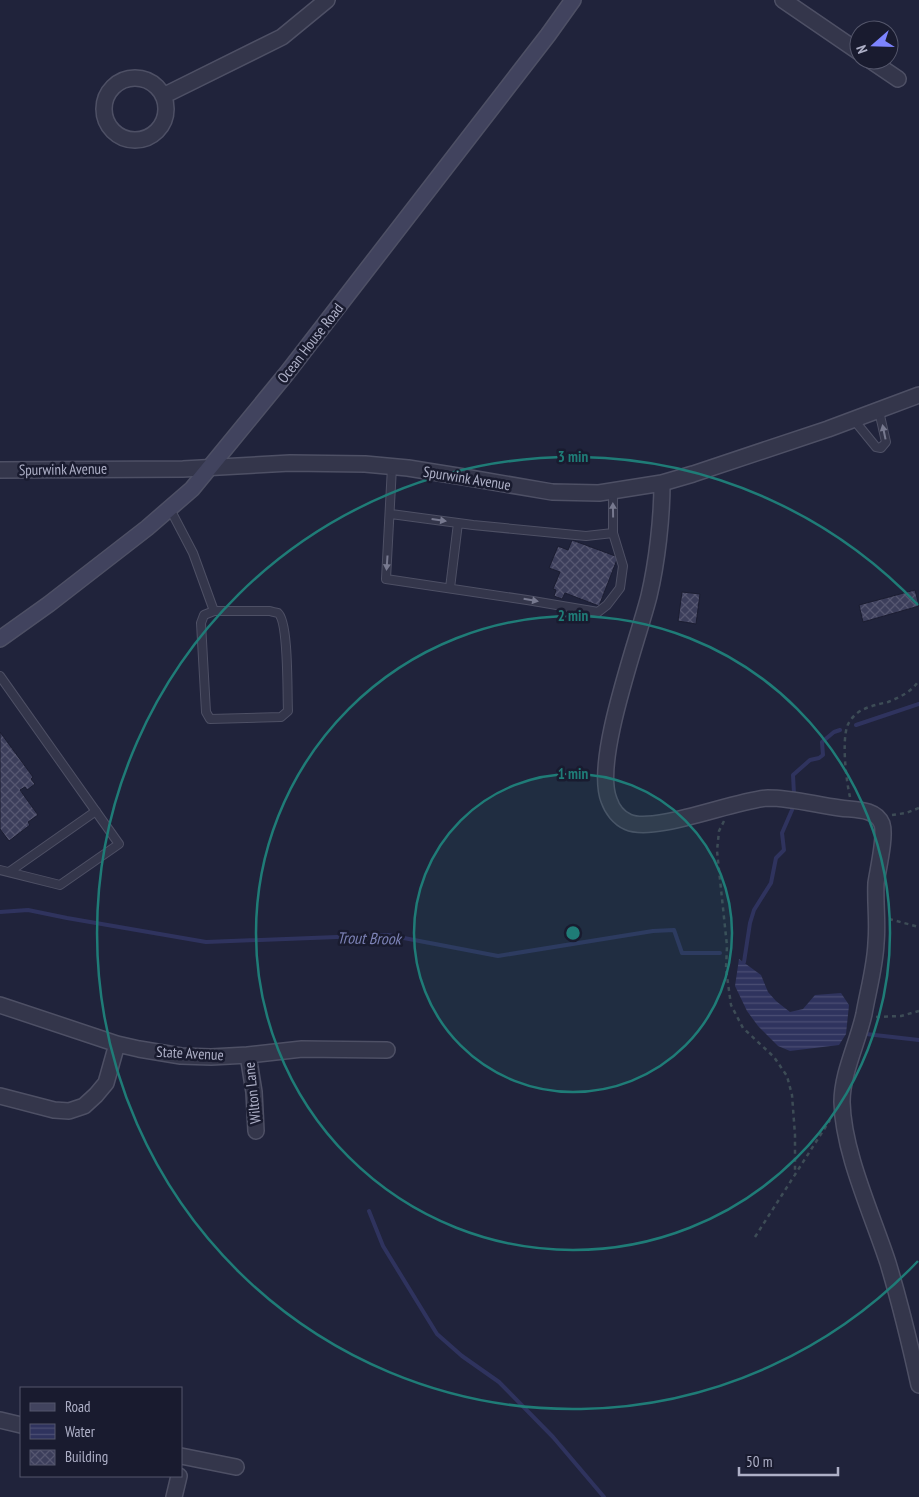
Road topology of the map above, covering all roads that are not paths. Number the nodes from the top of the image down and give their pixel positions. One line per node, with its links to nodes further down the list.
1 (327, 0): 7 (street)
2 (572, 0): 12 (main road, Ocean House Road)
3 (783, 0): 4 (street)
4 (849, 45)
5 (885, 70): 6 (street)
6 (898, 79)
7 (163, 96): 7 (street)
8 (919, 395): 9 (street, Spurwink Avenue)
9 (879, 411): 10 (street, Spurwink Avenue); 10 (lane, one-way to 9)
10 (854, 420): 14 (street, Spurwink Avenue)
11 (392, 467): 12 (street, Spurwink Avenue); 15 (street, Spurwink Avenue); 17 (lane)
12 (209, 468): 13 (street, Spurwink Avenue); 16 (main road, Ocean House Road)
13 (0, 470)
14 (662, 483): 15 (street, Spurwink Avenue); 33 (street)
15 (613, 491): 19 (lane, one-way to 15)
16 (170, 509): 21 (lane); 22 (main road, Ocean House Road)
17 (391, 514): 18 (lane, one-way to 18); 20 (lane, one-way to 20)
18 (458, 523): 19 (lane); 20 (lane)
19 (614, 533): 20 (lane, one-way to 19)
20 (450, 588)
21 (214, 611): 21 (lane)
22 (0, 639)
23 (0, 676): 24 (lane)
24 (96, 811): 26 (lane); 26 (lane)
25 (0, 870): 26 (lane)
26 (9, 872)
27 (0, 1005): 28 (street, State Avenue)
28 (117, 1044): 30 (street, State Avenue); 31 (street)
29 (388, 1050): 30 (street, State Avenue)
30 (248, 1055): 32 (street, Wilton Lane)
31 (0, 1096)
32 (256, 1131)
33 (919, 1385)
34 (0, 1420): 35 (street)
35 (20, 1424)
36 (182, 1459): 37 (street)
37 (236, 1466)
38 (179, 1477): 39 (street)
39 (174, 1497)

